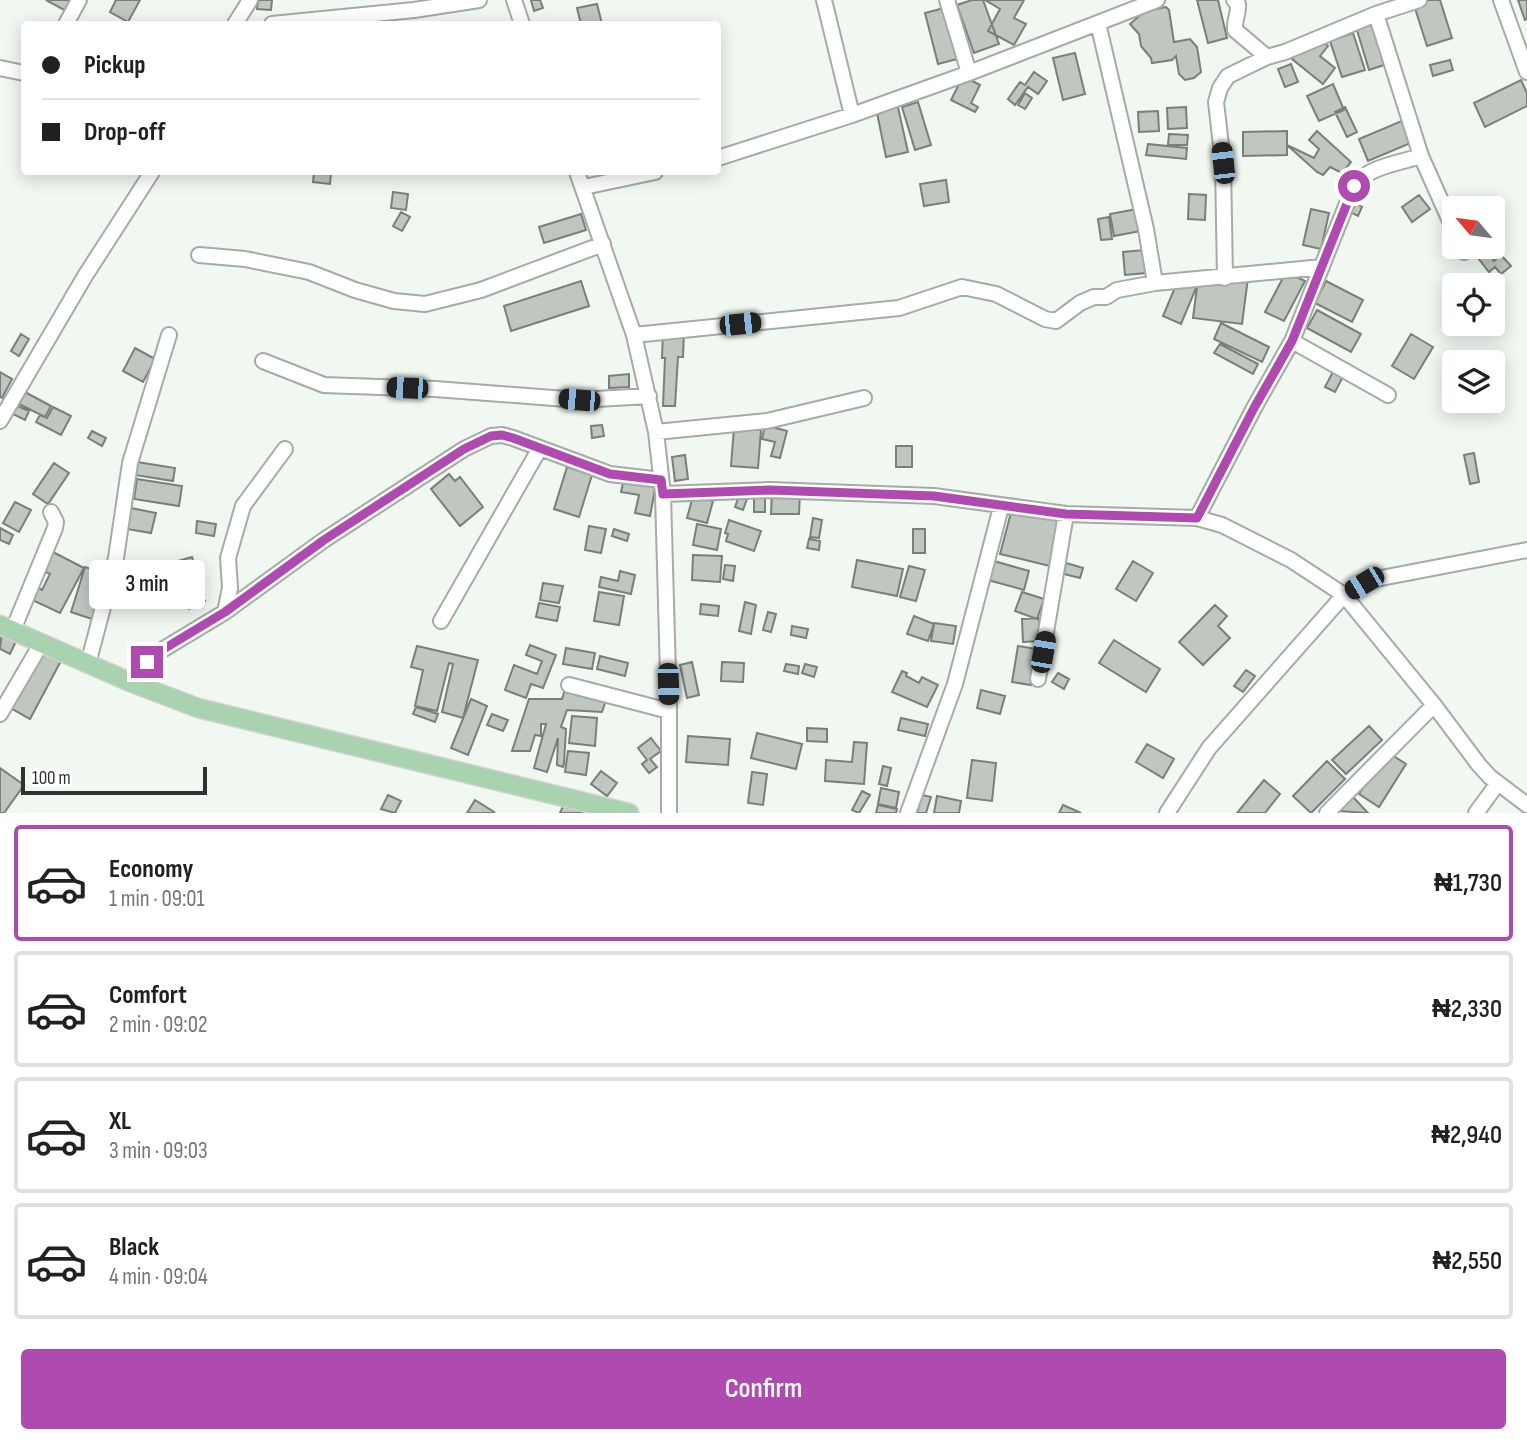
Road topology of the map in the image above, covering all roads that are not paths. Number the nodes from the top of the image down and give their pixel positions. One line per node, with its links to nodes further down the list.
1 (79, 0): 12 (street)
2 (250, 0): 13 (street)
3 (479, 0): 14 (street)
4 (514, 0): 15 (street)
5 (824, 0): 22 (street)
6 (947, 0): 21 (street)
7 (1234, 0): 17 (street)
8 (1419, 0): 11 (street)
9 (1501, 0): 20 (street)
10 (1150, 1): 16 (street)
11 (1376, 14): 17 (street); 23 (street)
12 (68, 21)
13 (237, 21)
14 (302, 21)
15 (521, 21)
16 (1098, 23): 21 (street); 34 (street)
17 (1267, 57): 33 (street)
18 (0, 68): 19 (street)
19 (21, 72)
20 (1527, 72)
21 (969, 74): 22 (street)
22 (852, 115): 24 (street)
23 (1421, 156): 29 (street); 32 (street)
24 (721, 157)
25 (150, 175): 42 (street)
26 (578, 175): 28 (street)
27 (641, 175): 28 (street)
28 (584, 187): 30 (street)
29 (1442, 203)
30 (603, 244): 31 (street); 36 (street)
31 (199, 255)
32 (1322, 267): 33 (street); 37 (street)
33 (1225, 278): 34 (street)
34 (1155, 283): 36 (street)
35 (169, 335): 59 (street)
36 (634, 335): 40 (street)
37 (1292, 341): 39 (street); 50 (street)
38 (263, 361): 40 (street)
39 (1388, 395)
40 (649, 396): 43 (street)
41 (864, 398): 43 (street)
42 (0, 421)
43 (656, 432): 46 (street)
44 (540, 448): 46 (street); 53 (street); 56 (street)
45 (285, 450): 52 (street)
46 (662, 487): 47 (street); 64 (street)
47 (1001, 507): 49 (street); 70 (street)
48 (51, 512): 57 (street)
49 (1066, 514): 50 (street); 60 (street)
50 (1197, 518): 54 (street)
51 (1527, 550): 54 (street)
52 (230, 588): 53 (street); 55 (street)
53 (251, 593): 55 (street)
54 (1344, 595): 63 (street); 71 (street)
55 (225, 612): 61 (street)
56 (441, 621)
57 (6, 627): 58 (main road)
58 (41, 644): 59 (main road); 65 (street)
59 (88, 664): 61 (main road)
60 (1038, 679)
61 (130, 682): 68 (main road)
62 (569, 685): 64 (street)
63 (1434, 705): 66 (street); 72 (street)
64 (669, 710): 69 (street)
65 (0, 714)
66 (1498, 783): 67 (street); 73 (street)
67 (1527, 805)
68 (629, 813)
69 (669, 813)
70 (908, 813)
71 (1167, 813)
72 (1327, 813)
73 (1476, 813)

